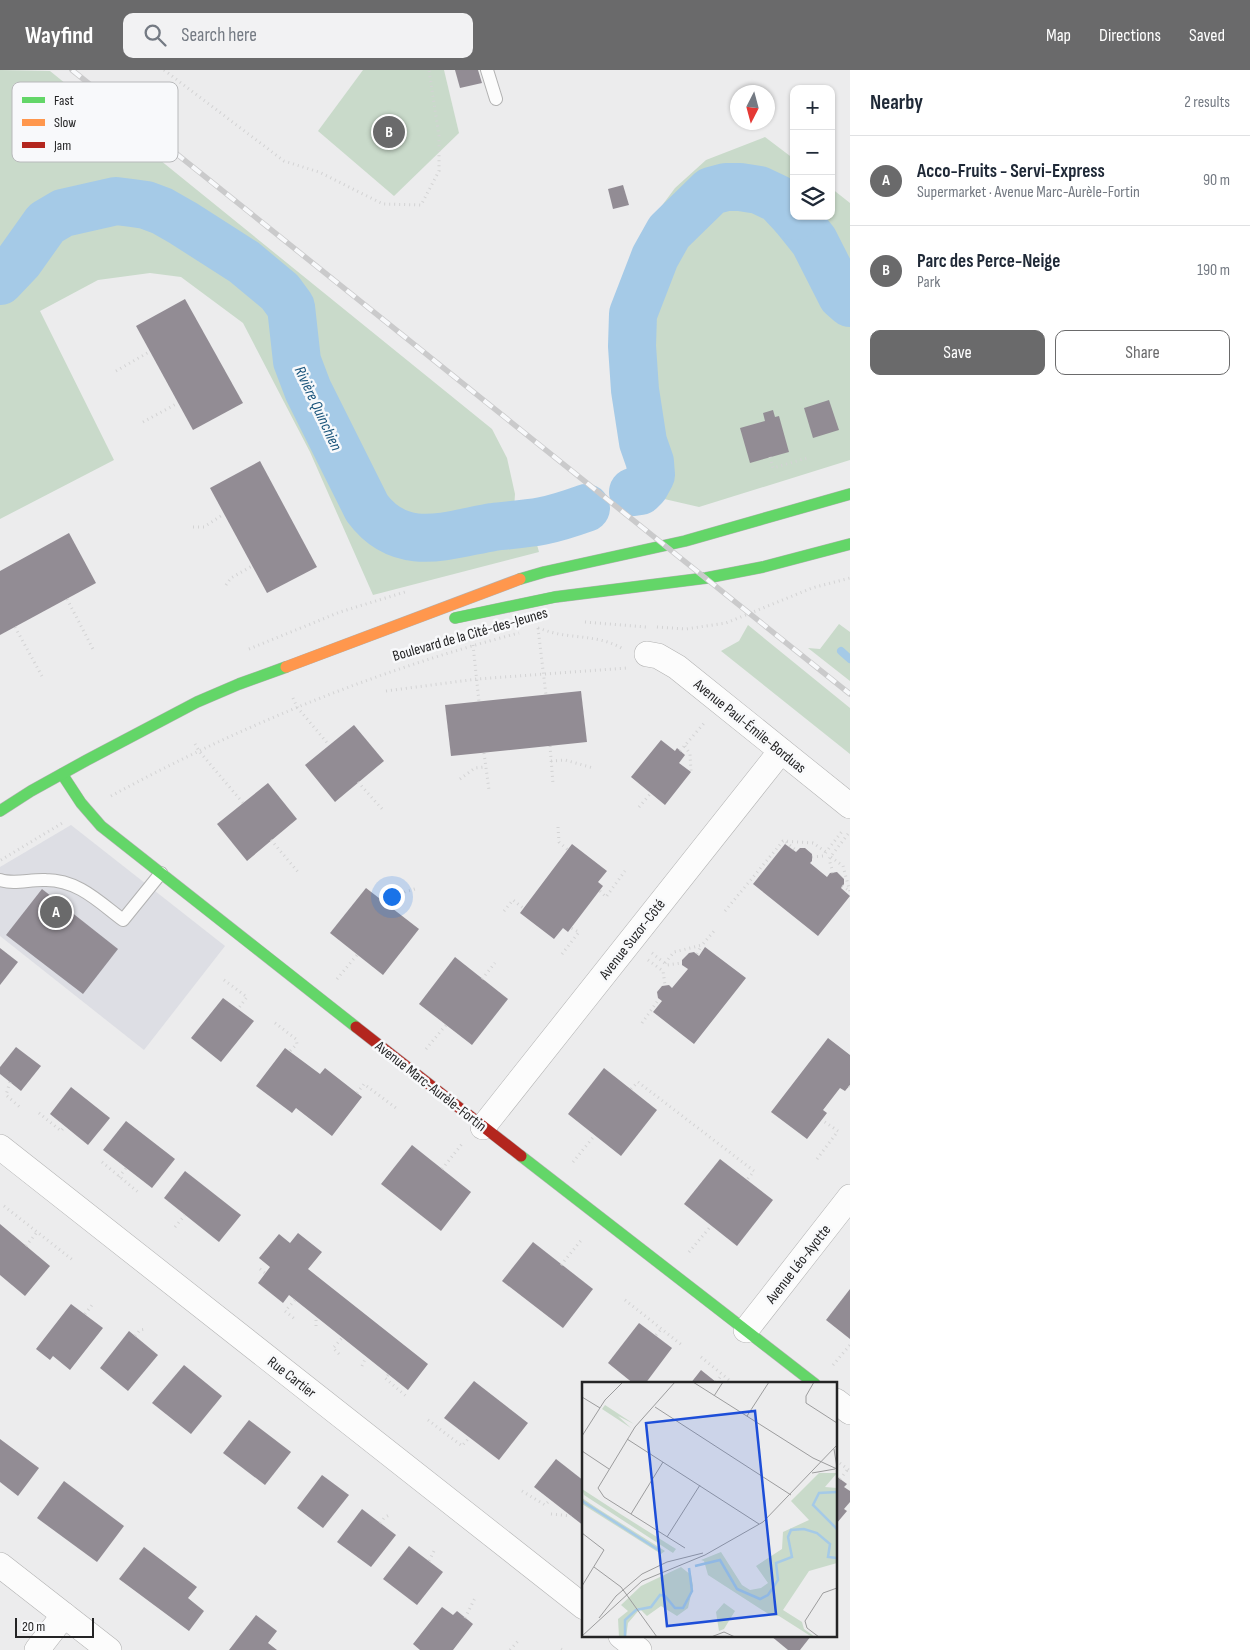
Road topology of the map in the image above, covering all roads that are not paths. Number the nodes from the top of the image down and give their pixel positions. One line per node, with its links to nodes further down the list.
1 (487, 70): 2 (lane)
2 (496, 99)
3 (850, 494): 5 (main road, Boulevard de la Cité-des-Jeunes)
4 (850, 544): 5 (main road, Boulevard de la Cité-des-Jeunes)
5 (363, 639): 8 (main road, Boulevard de la Cité-des-Jeunes)
6 (635, 657): 7 (street, Avenue Paul-Émile-Borduas)
7 (781, 751): 9 (street, Avenue Paul-Émile-Borduas); 13 (street, Avenue Suzor-Côté)
8 (62, 774): 10 (main road, Boulevard de la Cité-des-Jeunes); 11 (main road, Avenue Marc-Aurèle-Fortin)
9 (850, 806)
10 (0, 811)
11 (160, 873): 12 (lane); 13 (main road, Avenue Marc-Aurèle-Fortin)
12 (0, 880)
13 (483, 1127): 16 (main road, Avenue Marc-Aurèle-Fortin)
14 (0, 1147): 21 (street, Rue Cartier)
15 (850, 1197): 16 (street, Avenue Léo-Ayotte)
16 (746, 1330): 17 (main road, Avenue Marc-Aurèle-Fortin)
17 (812, 1382)
18 (838, 1403): 19 (street)
19 (850, 1412)
20 (0, 1565): 22 (street)
21 (582, 1605)
22 (64, 1615): 24 (street); 25 (street)
23 (624, 1638): 26 (street)
24 (37, 1650)
25 (109, 1650)
26 (639, 1650)

